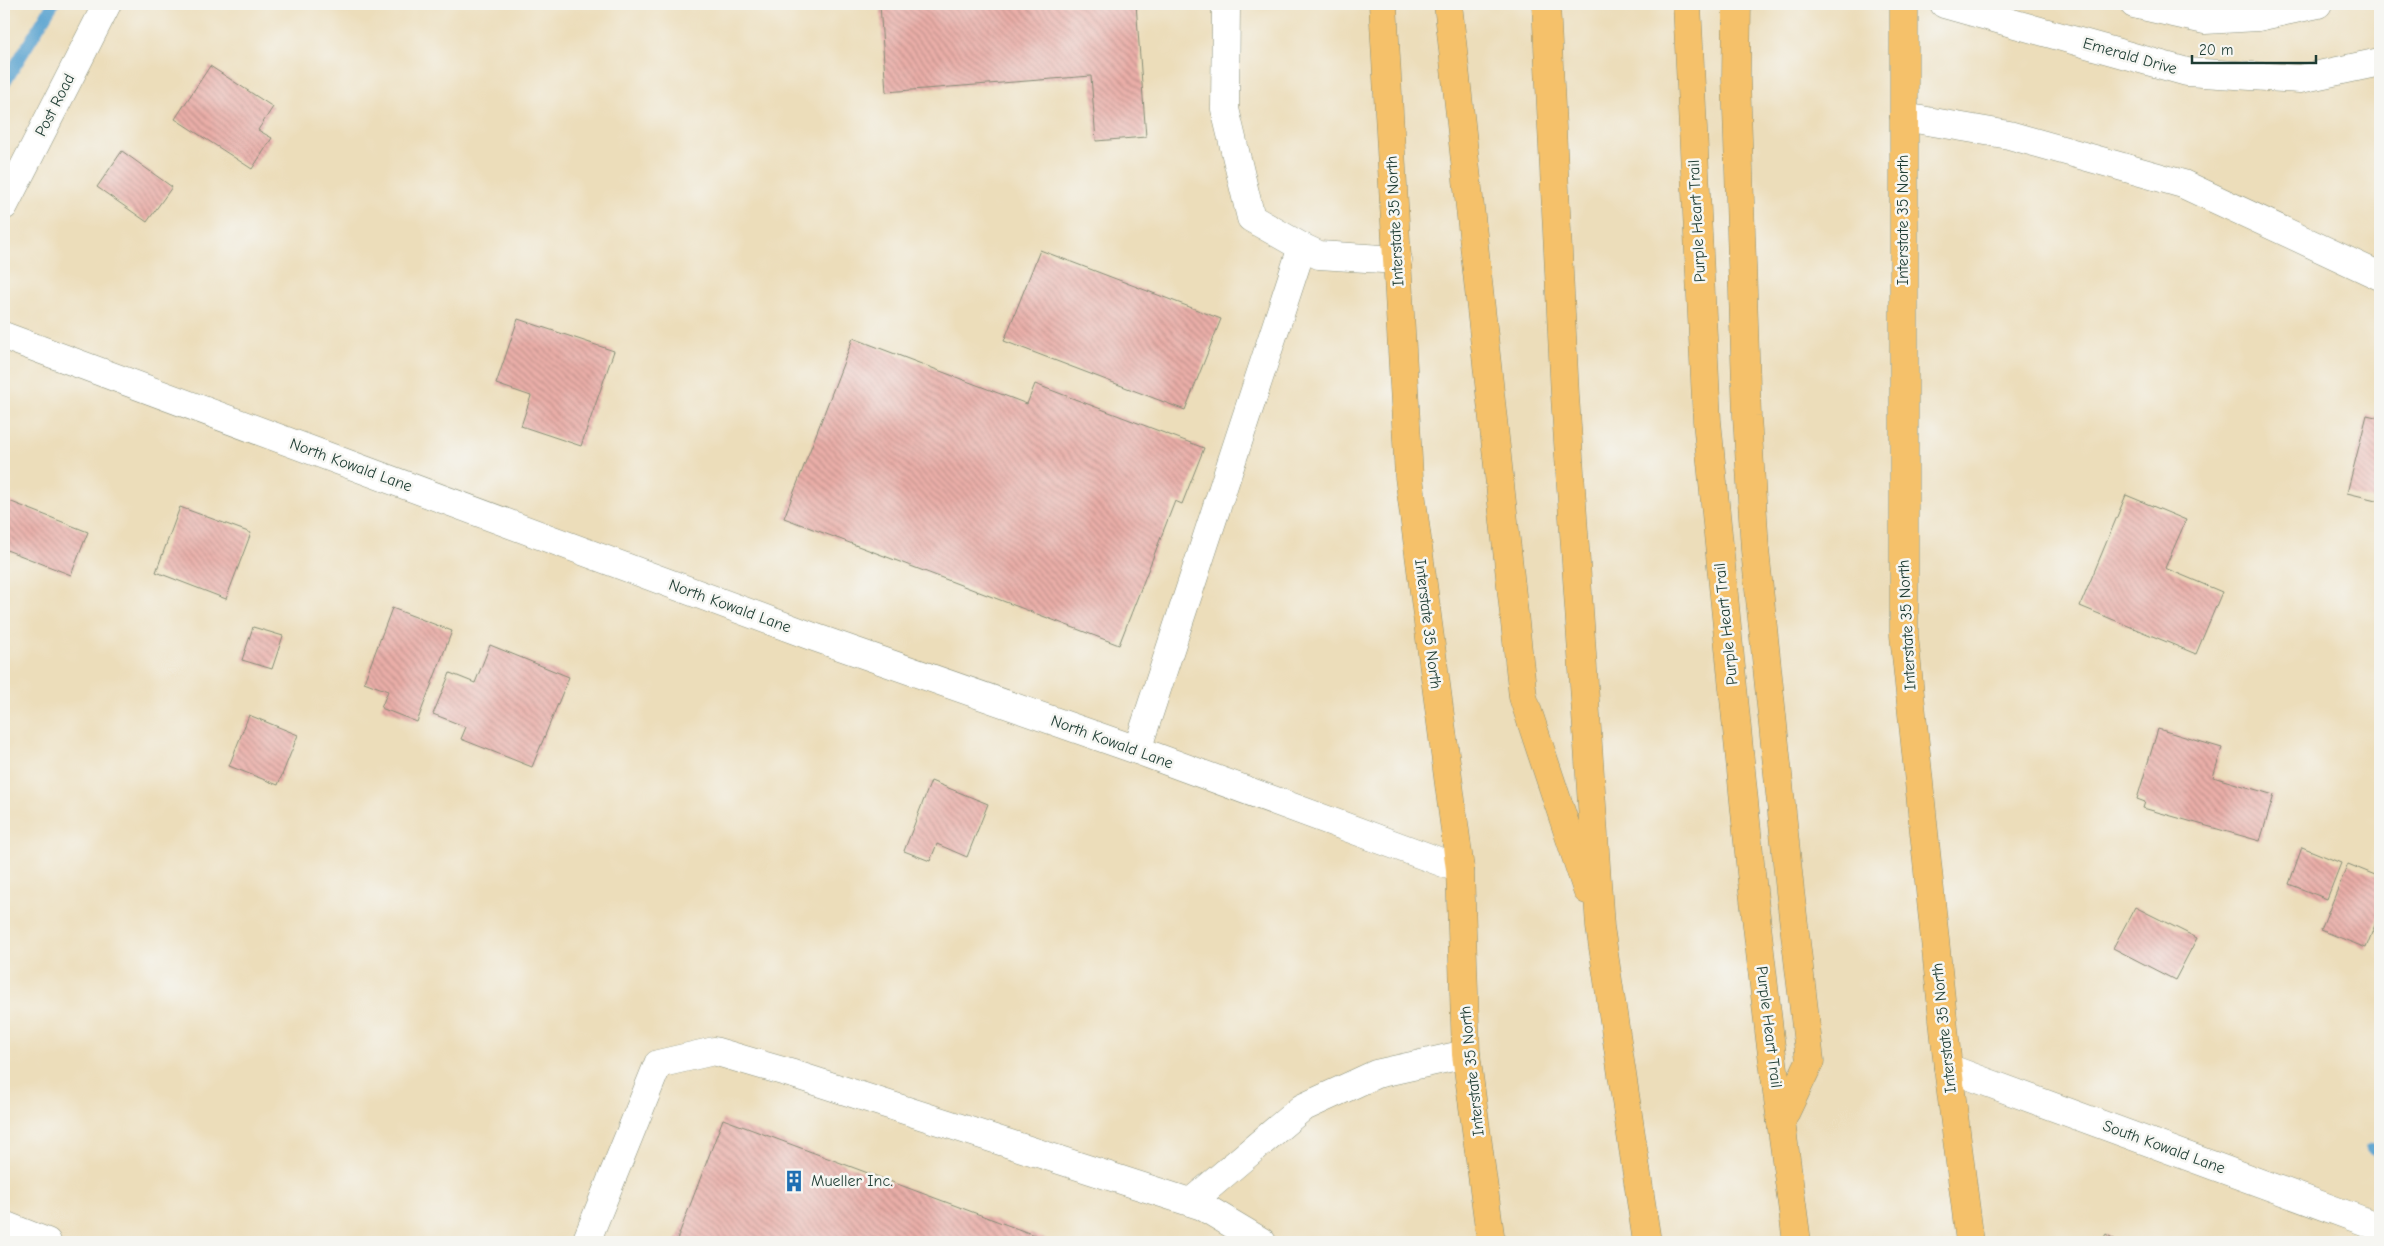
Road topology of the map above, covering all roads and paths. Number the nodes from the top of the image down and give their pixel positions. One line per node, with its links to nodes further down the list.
1 (107, 4): 14 (street, Post Road)
2 (1226, 4): 15 (street)
3 (1382, 4): 16 (main road, Interstate 35 North)
4 (1448, 4): 21 (main road)
5 (1546, 4): 21 (main road)
6 (1687, 4): 24 (main road, Purple Heart Trail)
7 (1738, 4): 24 (main road)
8 (1904, 4): 13 (main road, Interstate 35 North)
9 (1944, 4): 12 (street, Emerald Drive)
10 (2134, 4): 11 (street)
11 (2318, 4)
12 (2380, 62)
13 (1904, 117): 17 (street); 23 (main road, Interstate 35 North)
14 (4, 206)
15 (1302, 247): 16 (street); 19 (street)
16 (1398, 260): 20 (main road, Interstate 35 North)
17 (2380, 276)
18 (4, 336): 19 (street, North Kowald Lane)
19 (1137, 750): 20 (street, North Kowald Lane)
20 (1460, 869): 22 (main road, Interstate 35 North)
21 (1600, 927): 32 (main road)
22 (1466, 1054): 25 (street); 31 (main road, Interstate 35 North)
23 (1948, 1068): 27 (street, South Kowald Lane); 34 (main road, Interstate 35 North)
24 (1781, 1122): 33 (main road, Purple Heart Trail)
25 (1191, 1202): 29 (street); 30 (street)
26 (4, 1225): 28 (street)
27 (2380, 1227)
28 (47, 1242)
29 (586, 1242)
30 (1262, 1242)
31 (1491, 1242)
32 (1647, 1242)
33 (1797, 1242)
34 (1970, 1242)

